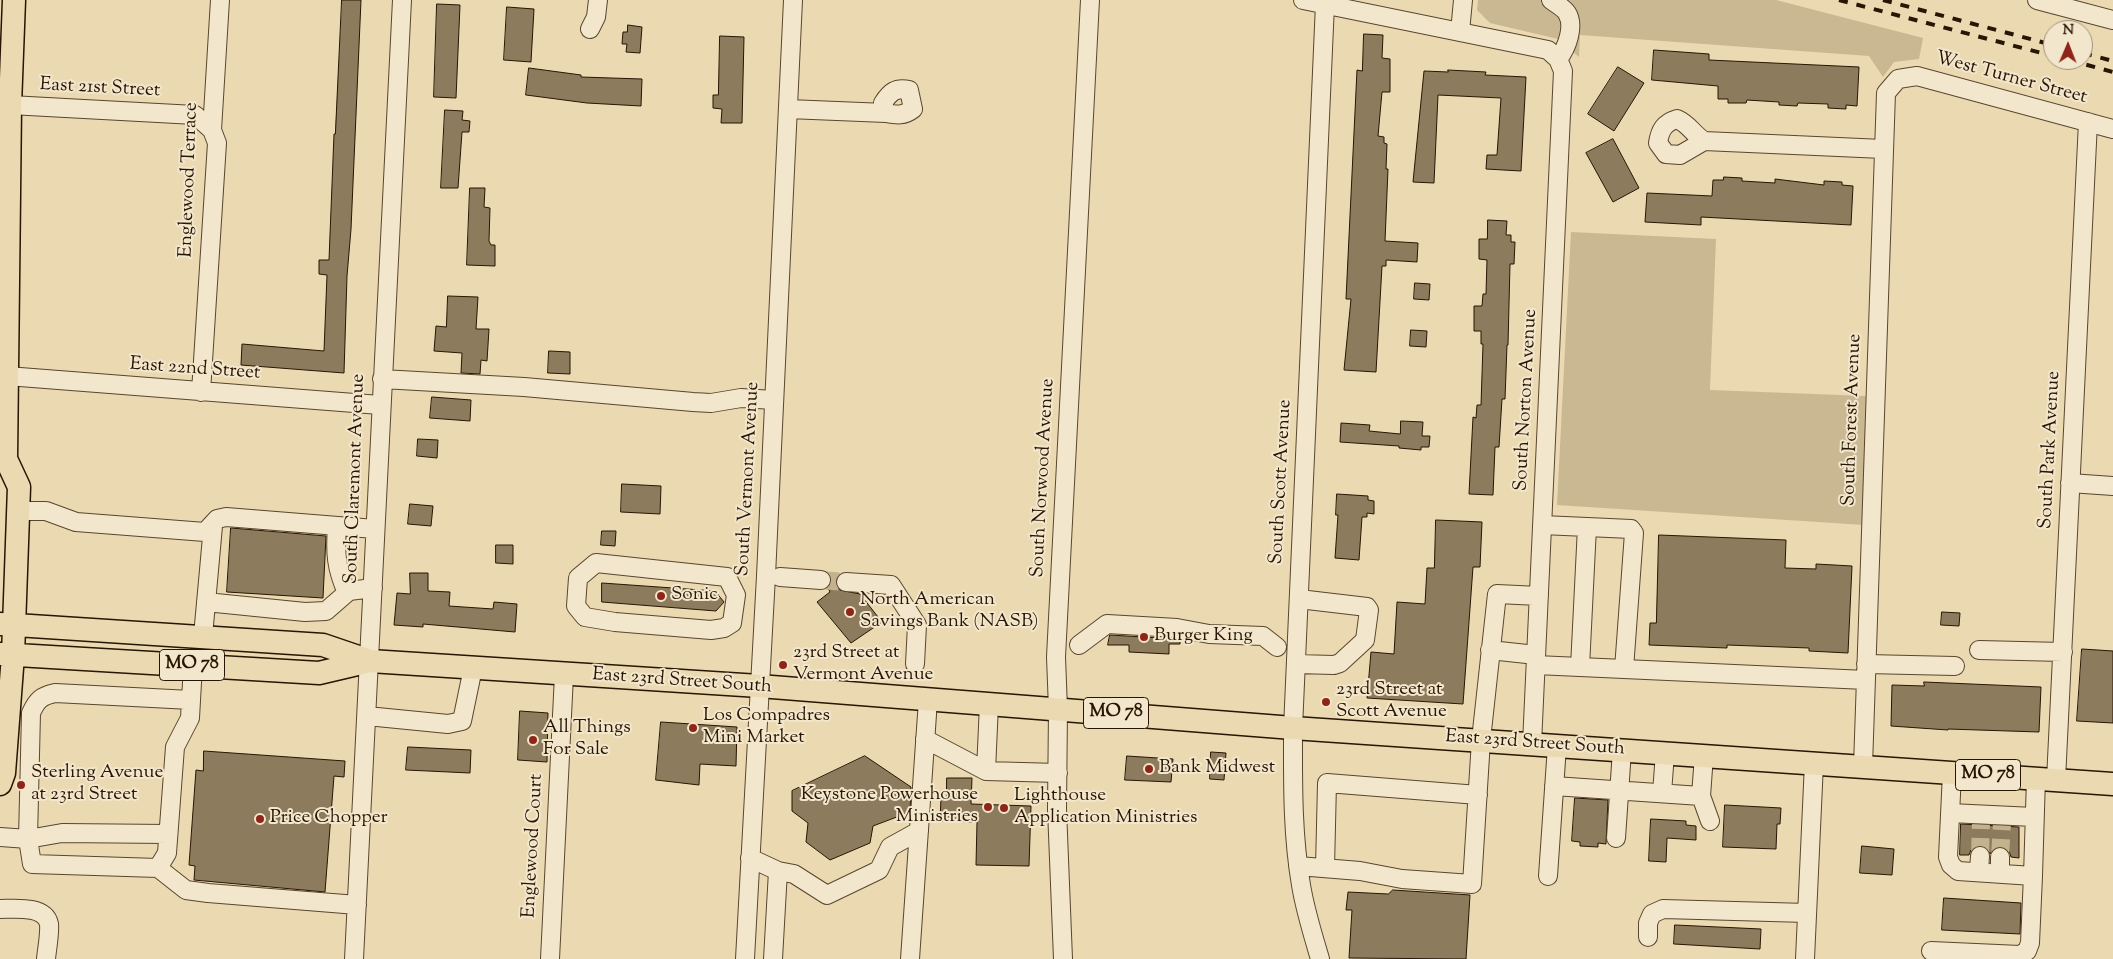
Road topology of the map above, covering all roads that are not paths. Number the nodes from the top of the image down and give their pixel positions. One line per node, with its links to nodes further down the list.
1 (14, 0): 17 (main road)
2 (220, 0): 22 (street, Englewood Terrace)
3 (402, 0): 26 (street, South Claremont Avenue)
4 (598, 0): 13 (street)
5 (793, 0): 18 (street, South Vermont Avenue)
6 (1090, 0): 71 (street, South Norwood Avenue)
7 (1303, 0): 11 (street)
8 (1463, 0): 14 (street)
9 (1551, 0): 15 (street)
10 (2039, 0): 12 (street)
11 (1325, 4): 14 (street); 45 (street, South Scott Avenue)
12 (2113, 20)
13 (590, 29)
14 (1460, 32): 15 (street)
15 (1558, 59): 34 (street, South Norton Avenue)
16 (1898, 79): 20 (street, West Turner Street); 24 (street, South Forest Avenue)
17 (10, 105): 22 (street, East 21st Street); 25 (main road)
18 (788, 109): 19 (street); 28 (street, South Vermont Avenue)
19 (886, 113)
20 (2088, 122): 21 (street, West Turner Street); 31 (street, South Park Avenue)
21 (2113, 129)
22 (212, 130): 27 (street, Englewood Terrace)
23 (1704, 141): 24 (street)
24 (1883, 150): 65 (street, South Forest Avenue)
25 (7, 376): 27 (street, East 22nd Street); 30 (main road)
26 (382, 379): 28 (street); 29 (street, South Claremont Avenue)
27 (200, 392): 29 (street, East 22nd Street)
28 (774, 400): 67 (street, South Vermont Avenue)
29 (380, 405): 38 (street, South Claremont Avenue)
30 (3, 464): 33 (main road)
31 (2070, 483): 32 (street); 54 (street, South Park Avenue)
32 (2113, 486)
33 (18, 511): 35 (street); 47 (main road)
34 (1542, 525): 37 (street); 44 (street, South Norton Avenue)
35 (212, 526): 36 (street); 46 (street)
36 (336, 526): 38 (street); 43 (street)
37 (1587, 527): 62 (street); 64 (street)
38 (375, 529): 42 (street, South Claremont Avenue)
39 (780, 577): 40 (street)
40 (821, 580)
41 (846, 582): 58 (street)
42 (373, 588): 43 (street); 57 (street, South Claremont Avenue)
43 (347, 593): 46 (street)
44 (1539, 596): 52 (street); 56 (street, South Norton Avenue)
45 (1298, 599): 59 (street, South Scott Avenue); 59 (street)
46 (206, 602): 49 (street)
47 (7, 625): 49 (main road, East 23rd Street South / MO 78); 55 (main road)
48 (724, 628): 48 (street)
49 (204, 636): 57 (main road, East 23rd Street South / MO 78)
50 (1079, 645): 51 (street)
51 (1277, 646)
52 (1490, 650): 56 (street); 75 (street)
53 (1978, 650): 54 (street)
54 (2062, 652): 86 (street, South Park Avenue)
55 (6, 654): 60 (main road, East 23rd Street South / MO 78); 87 (main road)
56 (1536, 660): 62 (street); 76 (street, South Norton Avenue)
57 (370, 661): 60 (main road, East 23rd Street South / MO 78); 63 (main road, East 23rd Street South / MO 78); 72 (street, South Claremont Avenue)
58 (915, 664)
59 (1296, 664): 73 (street, South Scott Avenue)
60 (193, 665): 68 (street)
61 (1955, 666): 65 (street)
62 (1580, 667): 64 (street)
63 (473, 668): 66 (main road, East 23rd Street South / MO 78); 72 (street)
64 (1624, 669): 65 (street)
65 (1866, 672): 82 (street, South Forest Avenue)
66 (564, 675): 67 (main road, East 23rd Street South / MO 78); 116 (street, Englewood Court)
67 (759, 686): 69 (main road, East 23rd Street South / MO 78); 102 (street, South Vermont Avenue)
68 (191, 700): 98 (street); 101 (street)
69 (928, 700): 70 (main road, East 23rd Street South / MO 78); 74 (street)
70 (989, 704): 71 (main road, East 23rd Street South / MO 78); 83 (street)
71 (1058, 709): 73 (main road, East 23rd Street South / MO 78); 84 (street, South Norwood Avenue)
72 (367, 716): 109 (street, South Claremont Avenue)
73 (1293, 728): 75 (main road, East 23rd Street South / MO 78); 103 (street, South Scott Avenue)
74 (925, 739): 83 (street); 97 (street)
75 (1481, 740): 76 (main road, East 23rd Street South / MO 78); 92 (street)
76 (1532, 744): 77 (main road, East 23rd Street South / MO 78)
77 (1557, 746): 78 (main road, East 23rd Street South / MO 78); 89 (street)
78 (1622, 750): 79 (main road, East 23rd Street South / MO 78); 90 (street)
79 (1665, 753): 80 (main road, East 23rd Street South / MO 78); 91 (street)
80 (1704, 756): 81 (main road, East 23rd Street South / MO 78); 93 (street)
81 (1814, 763): 82 (main road, East 23rd Street South / MO 78); 111 (street)
82 (1863, 766): 85 (main road, MO 78)
83 (986, 770): 84 (street)
84 (1058, 773): 120 (street, South Norwood Avenue)
85 (1952, 773): 86 (main road, MO 78); 94 (street)
86 (2046, 779): 88 (main road, MO 78); 95 (street, South Park Avenue)
87 (0, 784)
88 (2113, 784)
89 (1554, 786): 90 (street); 107 (street)
90 (1619, 790): 91 (street); 100 (street)
91 (1662, 793): 93 (street)
92 (1478, 795): 105 (street); 105 (street)
93 (1701, 796): 96 (street)
94 (1950, 813): 95 (street); 108 (street)
95 (2034, 818): 108 (street, South Park Avenue)
96 (1710, 821)
97 (919, 831): 106 (street); 119 (street)
98 (168, 834): 101 (street); 104 (street)
99 (0, 838): 101 (street)
100 (1616, 838)
101 (28, 839): 104 (street)
102 (750, 858): 106 (street); 117 (street, South Vermont Avenue)
103 (1298, 866): 105 (street); 121 (street, South Scott Avenue)
104 (158, 868): 109 (street)
105 (1325, 868)
106 (778, 871): 118 (street)
107 (1548, 876)
108 (2033, 876): 113 (street, South Park Avenue)
109 (357, 905): 115 (street, South Claremont Avenue)
110 (0, 909): 114 (street)
111 (1807, 913): 112 (street); 122 (street)
112 (1648, 937)
113 (1932, 951)
114 (46, 959)
115 (354, 959)
116 (550, 959)
117 (745, 959)
118 (773, 959)
119 (910, 959)
120 (1063, 959)
121 (1320, 959)
122 (1804, 959)

